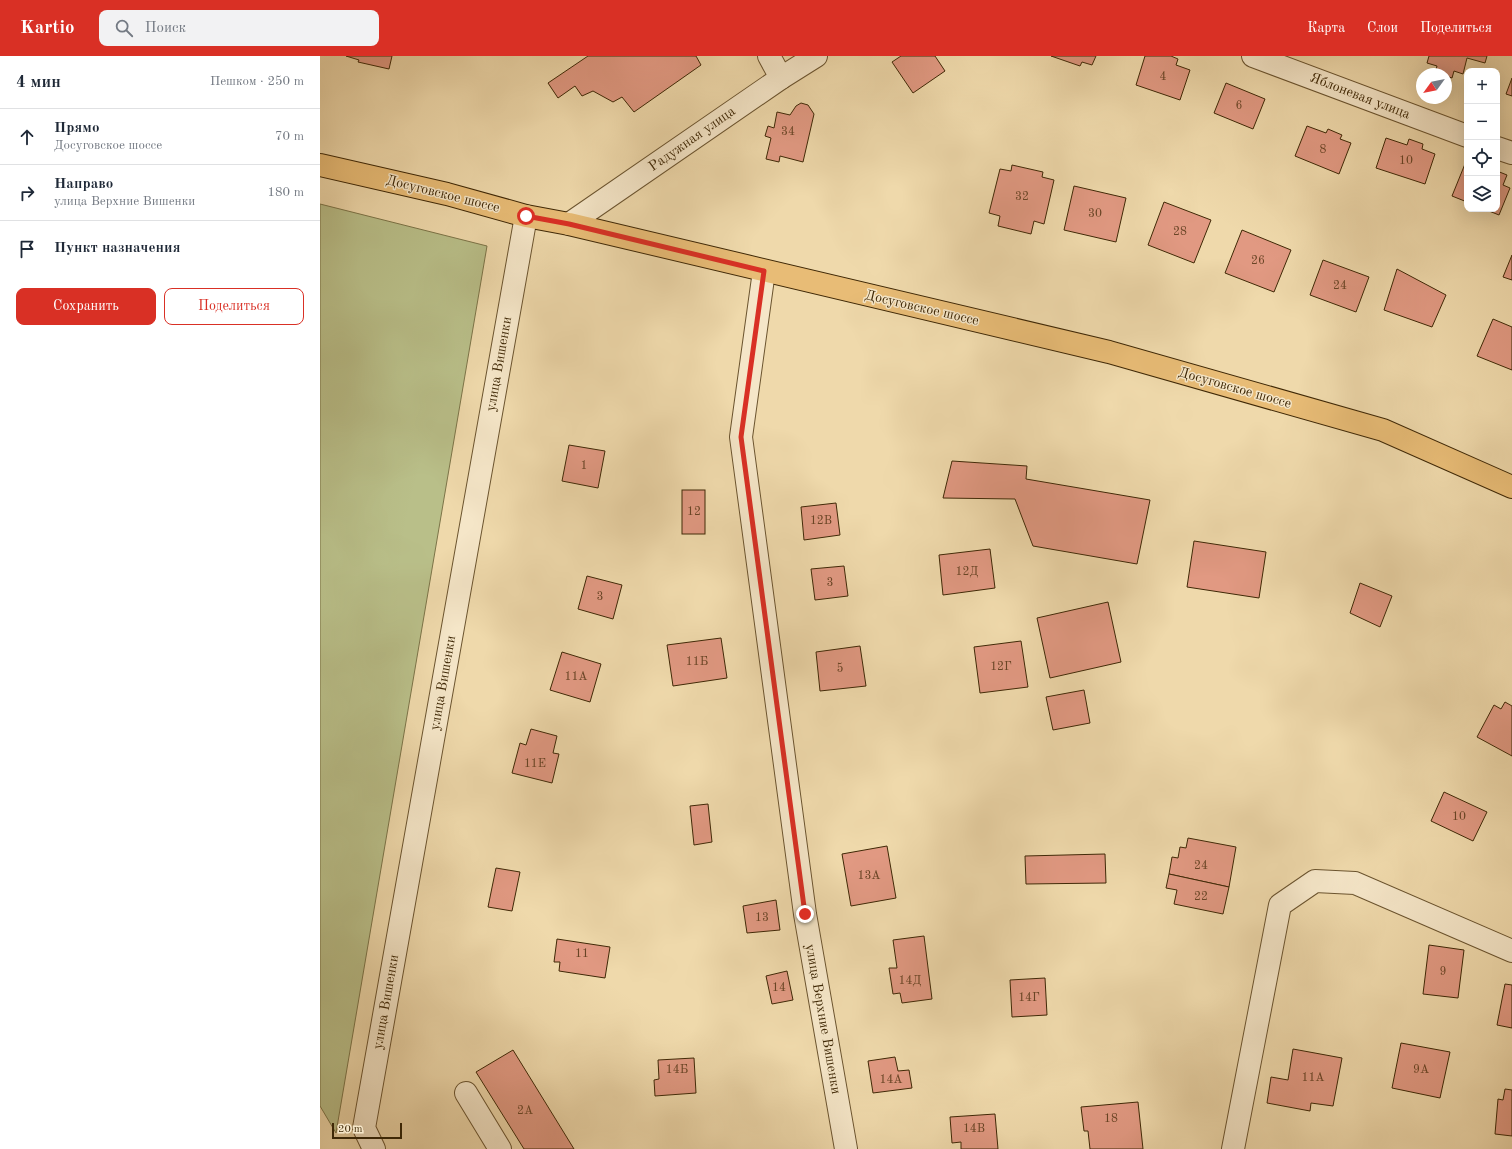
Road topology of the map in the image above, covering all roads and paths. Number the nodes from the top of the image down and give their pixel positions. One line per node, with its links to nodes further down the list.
1 (769, 56): 4 (street)
2 (816, 56): 4 (street, Радужная улица)
3 (1252, 56): 5 (street, Яблоневая улица)
4 (780, 78): 10 (street, Радужная улица)
5 (1464, 135)
6 (1500, 149): 7 (street)
7 (1512, 153)
8 (320, 165): 9 (main road, Досуговское шоссе)
9 (526, 216): 10 (main road, Досуговское шоссе); 15 (street, улица Вишенки)
10 (569, 224): 11 (main road, Досуговское шоссе)
11 (764, 271): 12 (main road, Досуговское шоссе); 19 (street, улица Верхние Вишенки)
12 (1512, 487)
13 (1512, 951): 20 (street)
14 (466, 1093): 18 (street)
15 (364, 1124): 16 (street, улица Вишенки); 17 (street)
16 (358, 1149)
17 (374, 1149)
18 (500, 1149)
19 (846, 1149)
20 (1233, 1149)

